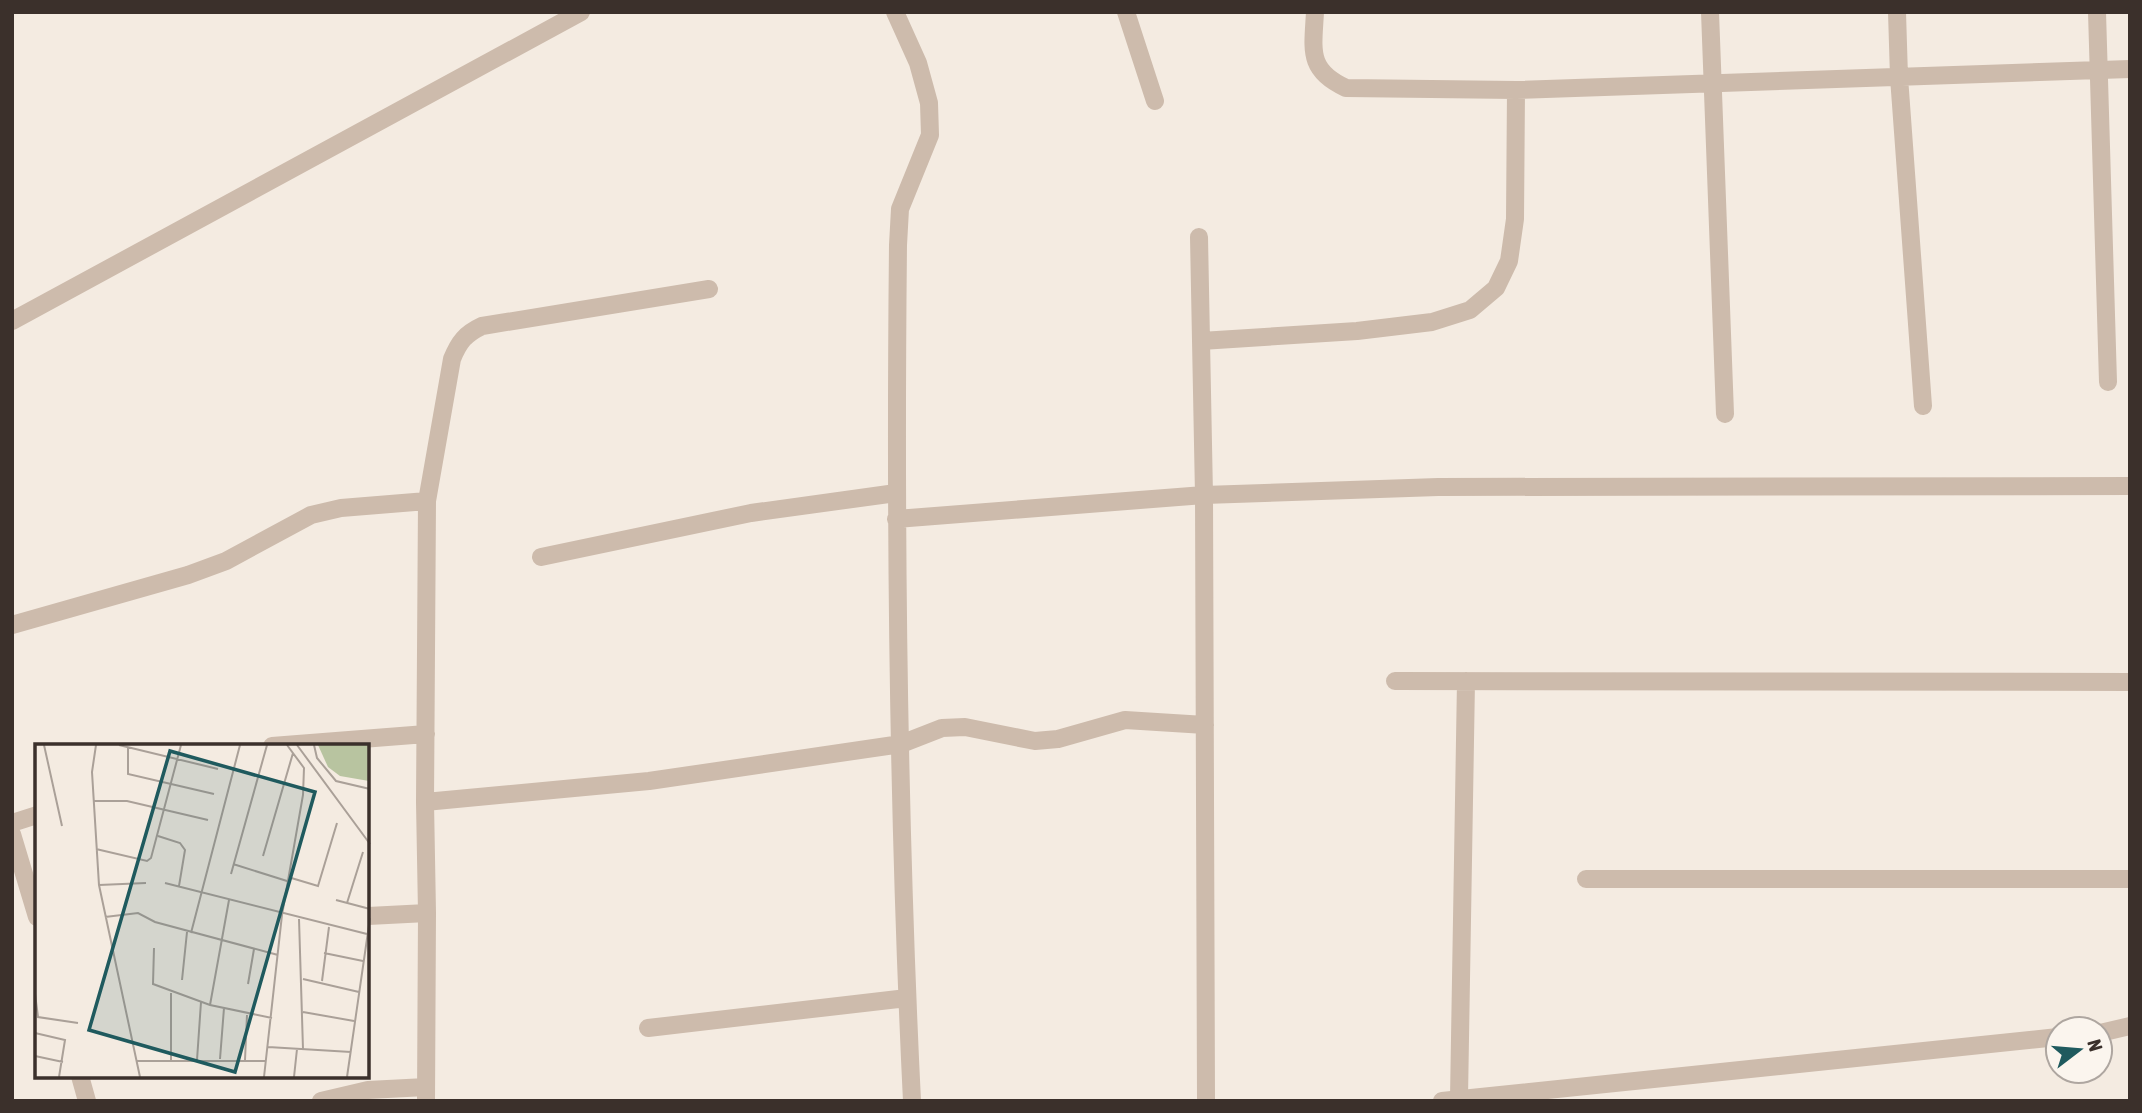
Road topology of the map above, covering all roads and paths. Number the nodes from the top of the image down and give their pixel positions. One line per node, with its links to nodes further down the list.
1 (581, 12): 16 (street)
2 (895, 12): 22 (street)
3 (1126, 12): 13 (street)
4 (1315, 12): 12 (street)
5 (1710, 12): 11 (street)
6 (1897, 12): 10 (street)
7 (2097, 12): 9 (street)
8 (2130, 69): 9 (street)
9 (2100, 70): 10 (street); 18 (street)
10 (1899, 77): 11 (street); 19 (street)
11 (1713, 85): 12 (street); 20 (street)
12 (1516, 90): 17 (street)
13 (1155, 101)
14 (1199, 237): 17 (street)
15 (709, 289): 24 (street)
16 (12, 321)
17 (1201, 341): 23 (street)
18 (2108, 382)
19 (1923, 406)
20 (1726, 414)
21 (2130, 486): 23 (street)
22 (896, 493): 25 (street); 26 (street)
23 (1204, 495): 25 (street); 31 (street)
24 (427, 501): 27 (street); 32 (street)
25 (896, 519): 34 (street)
26 (541, 556)
27 (12, 625)
28 (1395, 681): 29 (street)
29 (1466, 681): 30 (street); 50 (street)
30 (2130, 682)
31 (1205, 725): 34 (street); 54 (street)
32 (426, 734): 33 (street); 35 (street)
33 (298, 744)
34 (901, 744): 35 (street); 44 (street)
35 (425, 802): 42 (street)
36 (35, 816): 37 (street)
37 (12, 823)
38 (12, 834): 41 (street)
39 (1586, 879): 40 (street)
40 (2130, 879)
41 (35, 910)
42 (427, 913): 43 (street); 48 (street)
43 (369, 916)
44 (907, 998): 45 (street); 53 (street)
45 (648, 1028)
46 (2044, 1038): 49 (street)
47 (80, 1078): 51 (street)
48 (426, 1094): 52 (street)
49 (1491, 1097): 50 (street)
50 (1451, 1100)
51 (86, 1101)
52 (321, 1101)
53 (912, 1101)
54 (1206, 1101)

